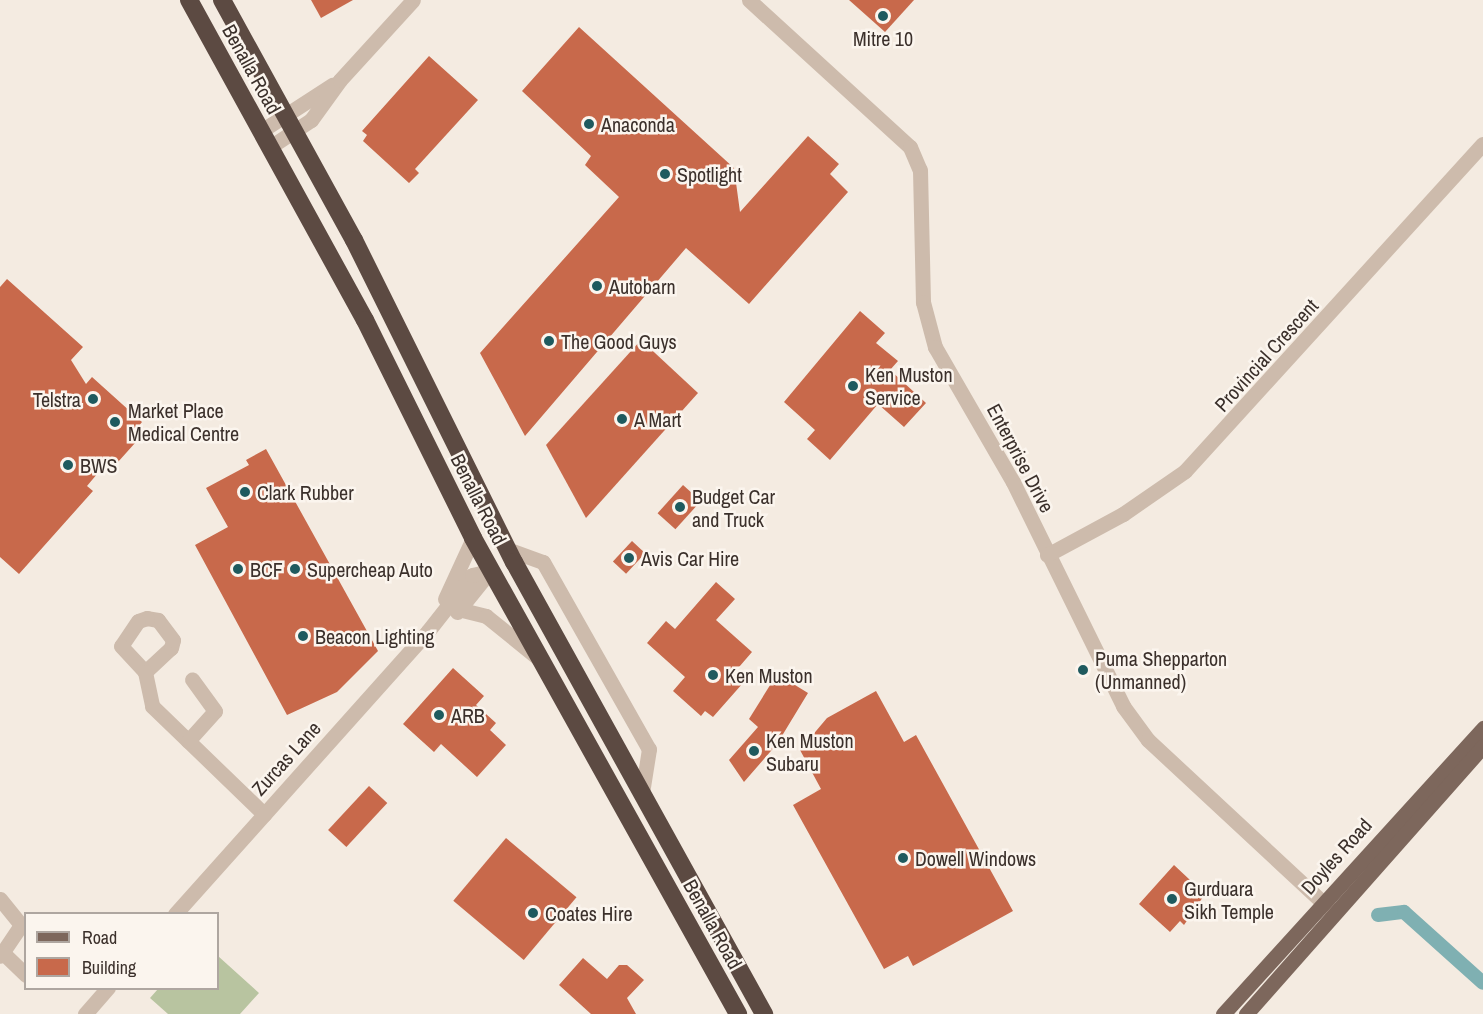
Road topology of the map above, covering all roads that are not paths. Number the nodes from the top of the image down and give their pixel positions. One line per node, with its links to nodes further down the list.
1 (189, 0): 8 (highway, Benalla Road)
2 (222, 0): 6 (highway, Benalla Road)
3 (412, 0): 5 (street)
4 (749, 0): 12 (street, Enterprise Drive)
5 (340, 80): 6 (street); 7 (street)
6 (285, 114): 7 (highway, Benalla Road); 8 (street)
7 (294, 131): 8 (street); 11 (highway, Benalla Road)
8 (266, 140): 10 (highway, Benalla Road)
9 (1483, 144): 12 (street, Provincial Crescent)
10 (473, 538): 13 (highway, Benalla Road); 15 (street, Zurcas Lane)
11 (511, 555): 13 (highway); 22 (highway, Benalla Road); 22 (street, Benalla Road)
12 (1047, 555): 27 (street, Enterprise Drive)
13 (490, 571): 14 (street, Zurcas Lane); 15 (street, Zurcas Lane); 16 (highway, Benalla Road)
14 (462, 610): 15 (street, Zurcas Lane); 16 (street)
15 (429, 631): 23 (street, Zurcas Lane)
16 (540, 660): 26 (highway, Benalla Road)
17 (145, 672): 20 (street)
18 (192, 679): 20 (street)
19 (1483, 728): 27 (main road, Doyles Road)
20 (188, 741): 23 (street)
21 (1483, 746): 27 (main road, Doyles Road)
22 (642, 793): 24 (highway, Benalla Road)
23 (264, 814): 28 (street, Zurcas Lane)
24 (680, 861): 26 (highway); 35 (highway, Benalla Road)
25 (0, 899): 29 (street)
26 (673, 899): 34 (highway, Benalla Road)
27 (1328, 907): 36 (main road, Doyles Road); 37 (main road, Doyles Road)
28 (177, 912)
29 (23, 925): 30 (street)
30 (2, 954): 31 (street)
31 (24, 973)
32 (106, 990): 33 (street)
33 (85, 1014)
34 (738, 1014)
35 (764, 1014)
36 (1223, 1014)
37 (1246, 1014)

